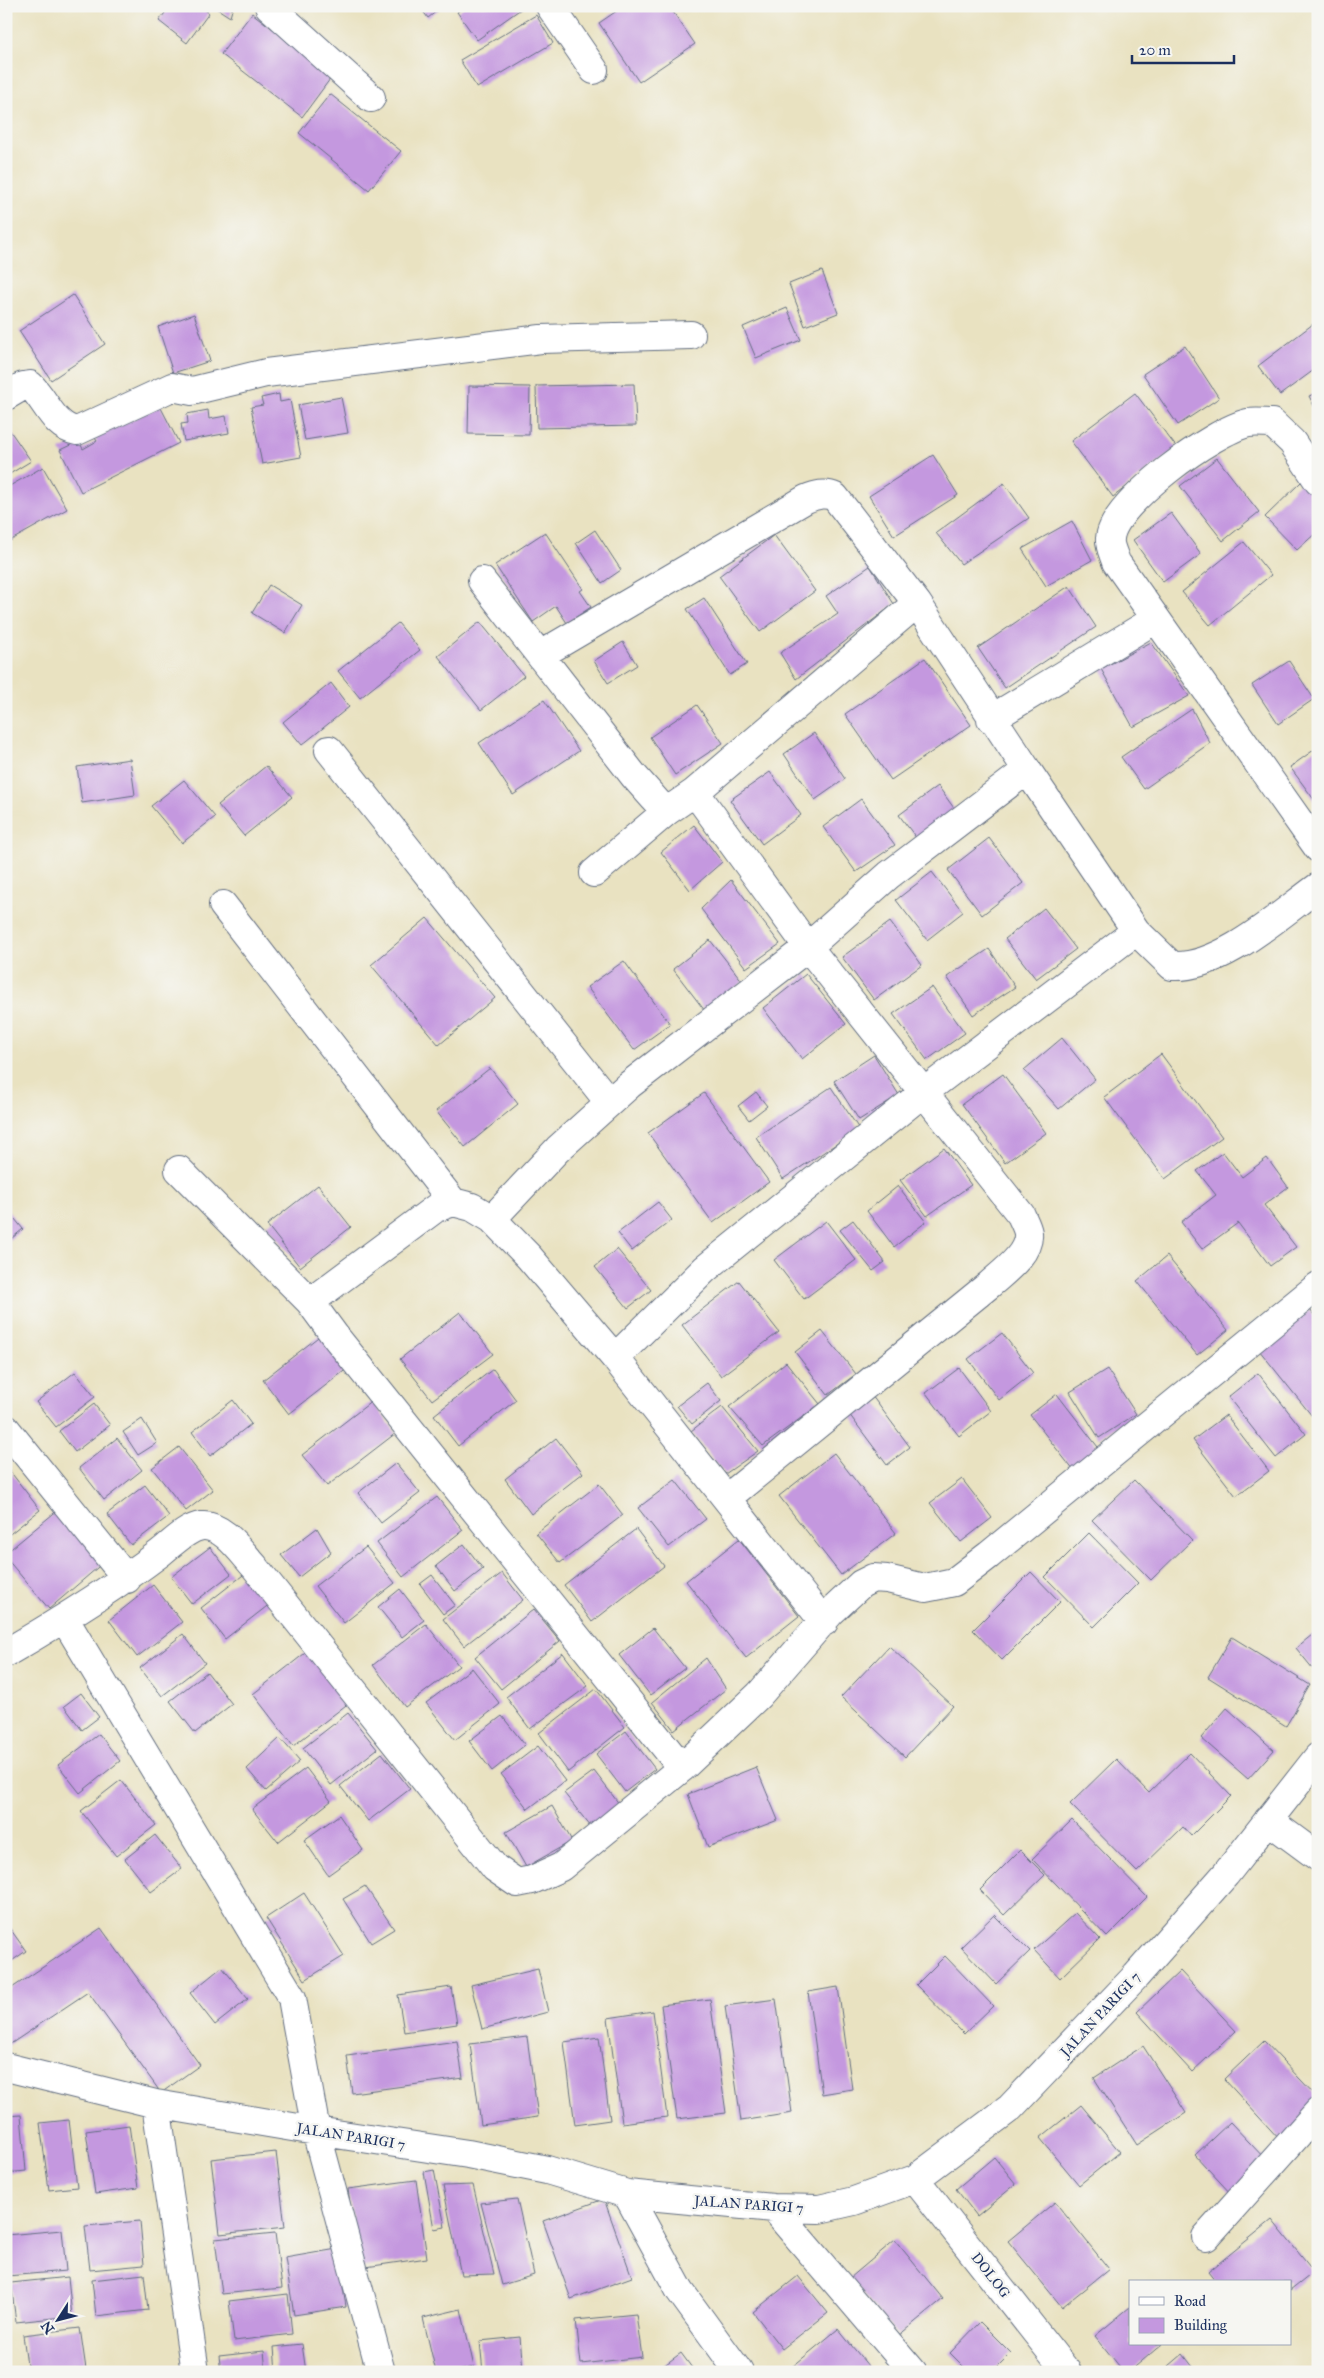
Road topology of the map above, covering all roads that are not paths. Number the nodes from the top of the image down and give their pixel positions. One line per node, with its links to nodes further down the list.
1 (269, 6): 4 (street)
2 (550, 6): 3 (street)
3 (594, 70)
4 (371, 98)
5 (691, 335): 6 (street)
6 (6, 396)
7 (1318, 481): 10 (street)
8 (482, 580): 11 (street)
9 (917, 603): 11 (street); 12 (street); 15 (street)
10 (1156, 619): 12 (street); 17 (street)
11 (540, 655): 16 (street)
12 (991, 719): 14 (street)
13 (329, 750): 24 (street)
14 (1026, 770): 21 (street); 22 (street)
15 (695, 792): 16 (street); 22 (street)
16 (666, 812): 18 (street)
17 (1318, 848)
18 (594, 873)
19 (1318, 887): 21 (street)
20 (223, 905): 26 (street)
21 (1136, 931): 23 (street)
22 (808, 947): 23 (street); 24 (street)
23 (924, 1092): 30 (street); 32 (street)
24 (609, 1102): 27 (street)
25 (180, 1170): 29 (street)
26 (453, 1202): 27 (street); 29 (street)
27 (492, 1219): 30 (street)
28 (1318, 1286): 35 (street)
29 (310, 1302): 38 (street)
30 (615, 1358): 32 (street)
31 (6, 1429): 33 (street)
32 (727, 1498): 35 (street)
33 (127, 1579): 34 (street); 38 (street)
34 (64, 1618): 36 (street); 44 (street)
35 (824, 1622): 38 (street)
36 (6, 1653)
37 (1318, 1757): 39 (street, JALAN PARIGI 7)
38 (682, 1768)
39 (1268, 1820): 40 (street); 45 (street, JALAN PARIGI 7)
40 (1318, 1857)
41 (6, 2067): 42 (street, JALAN PARIGI 7)
42 (156, 2104): 44 (street, JALAN PARIGI 7); 49 (street)
43 (1318, 2112): 48 (street)
44 (316, 2132): 46 (street, JALAN PARIGI 7); 50 (street)
45 (915, 2178): 47 (street, JALAN PARIGI 7); 53 (street, DOLOG)
46 (627, 2194): 47 (street, JALAN PARIGI 7); 51 (street)
47 (773, 2208): 52 (street)
48 (1206, 2237)
49 (195, 2372)
50 (382, 2372)
51 (739, 2372)
52 (913, 2372)
53 (1067, 2372)

